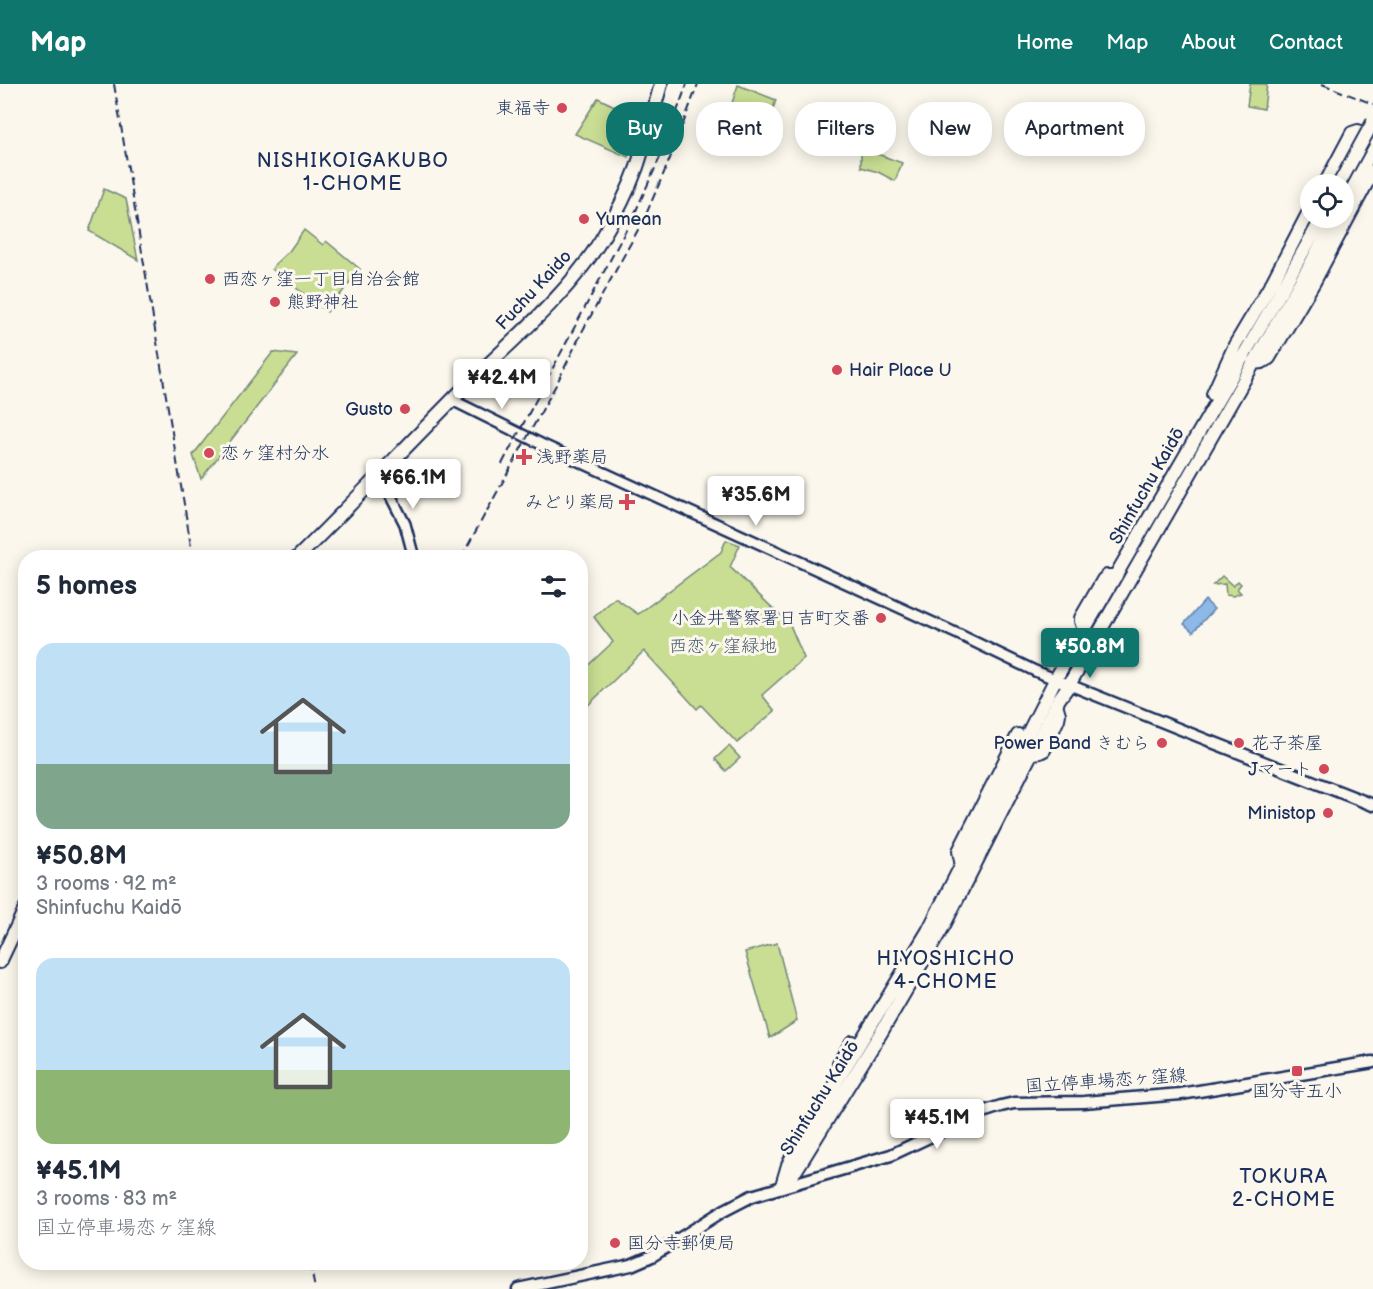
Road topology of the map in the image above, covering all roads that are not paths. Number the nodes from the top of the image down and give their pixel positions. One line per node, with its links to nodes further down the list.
1 (660, 84): 14 (main road, Fuchu Kaido)
2 (1373, 122): 7 (main road, bridge)
3 (1373, 140): 6 (main road)
4 (1373, 148): 8 (main road)
5 (1373, 171): 13 (main road)
6 (1330, 174)
7 (1344, 174)
8 (1354, 183)
9 (1301, 228): 15 (main road)
10 (1317, 228): 12 (main road)
11 (1329, 228): 12 (main road)
12 (1274, 314): 13 (main road, Shinfuchu Kaidō); 15 (main road, Shinfuchu Kaidō)
13 (1253, 363): 17 (main road, Shinfuchu Kaidō)
14 (452, 400): 16 (main road, Fuchu Kaido); 20 (street)
15 (1214, 407): 20 (main road, Shinfuchu Kaidō)
16 (380, 475): 18 (main road, Fuchu Kaido); 19 (street)
17 (1162, 520): 20 (main road, Shinfuchu Kaidō); 21 (main road, Shinfuchu Kaidō)
18 (305, 550)
19 (412, 550)
20 (1055, 680): 21 (street); 27 (main road, Shinfuchu Kaidō)
21 (1069, 685): 22 (street); 27 (main road, Shinfuchu Kaidō)
22 (1212, 742): 23 (main road)
23 (1373, 805)
24 (18, 924): 25 (main road)
25 (0, 962)
26 (1373, 1062): 27 (main road, 国立停車場恋ヶ窪線)
27 (781, 1186): 28 (main road, 国立停車場恋ヶ窪線)
28 (518, 1289)

